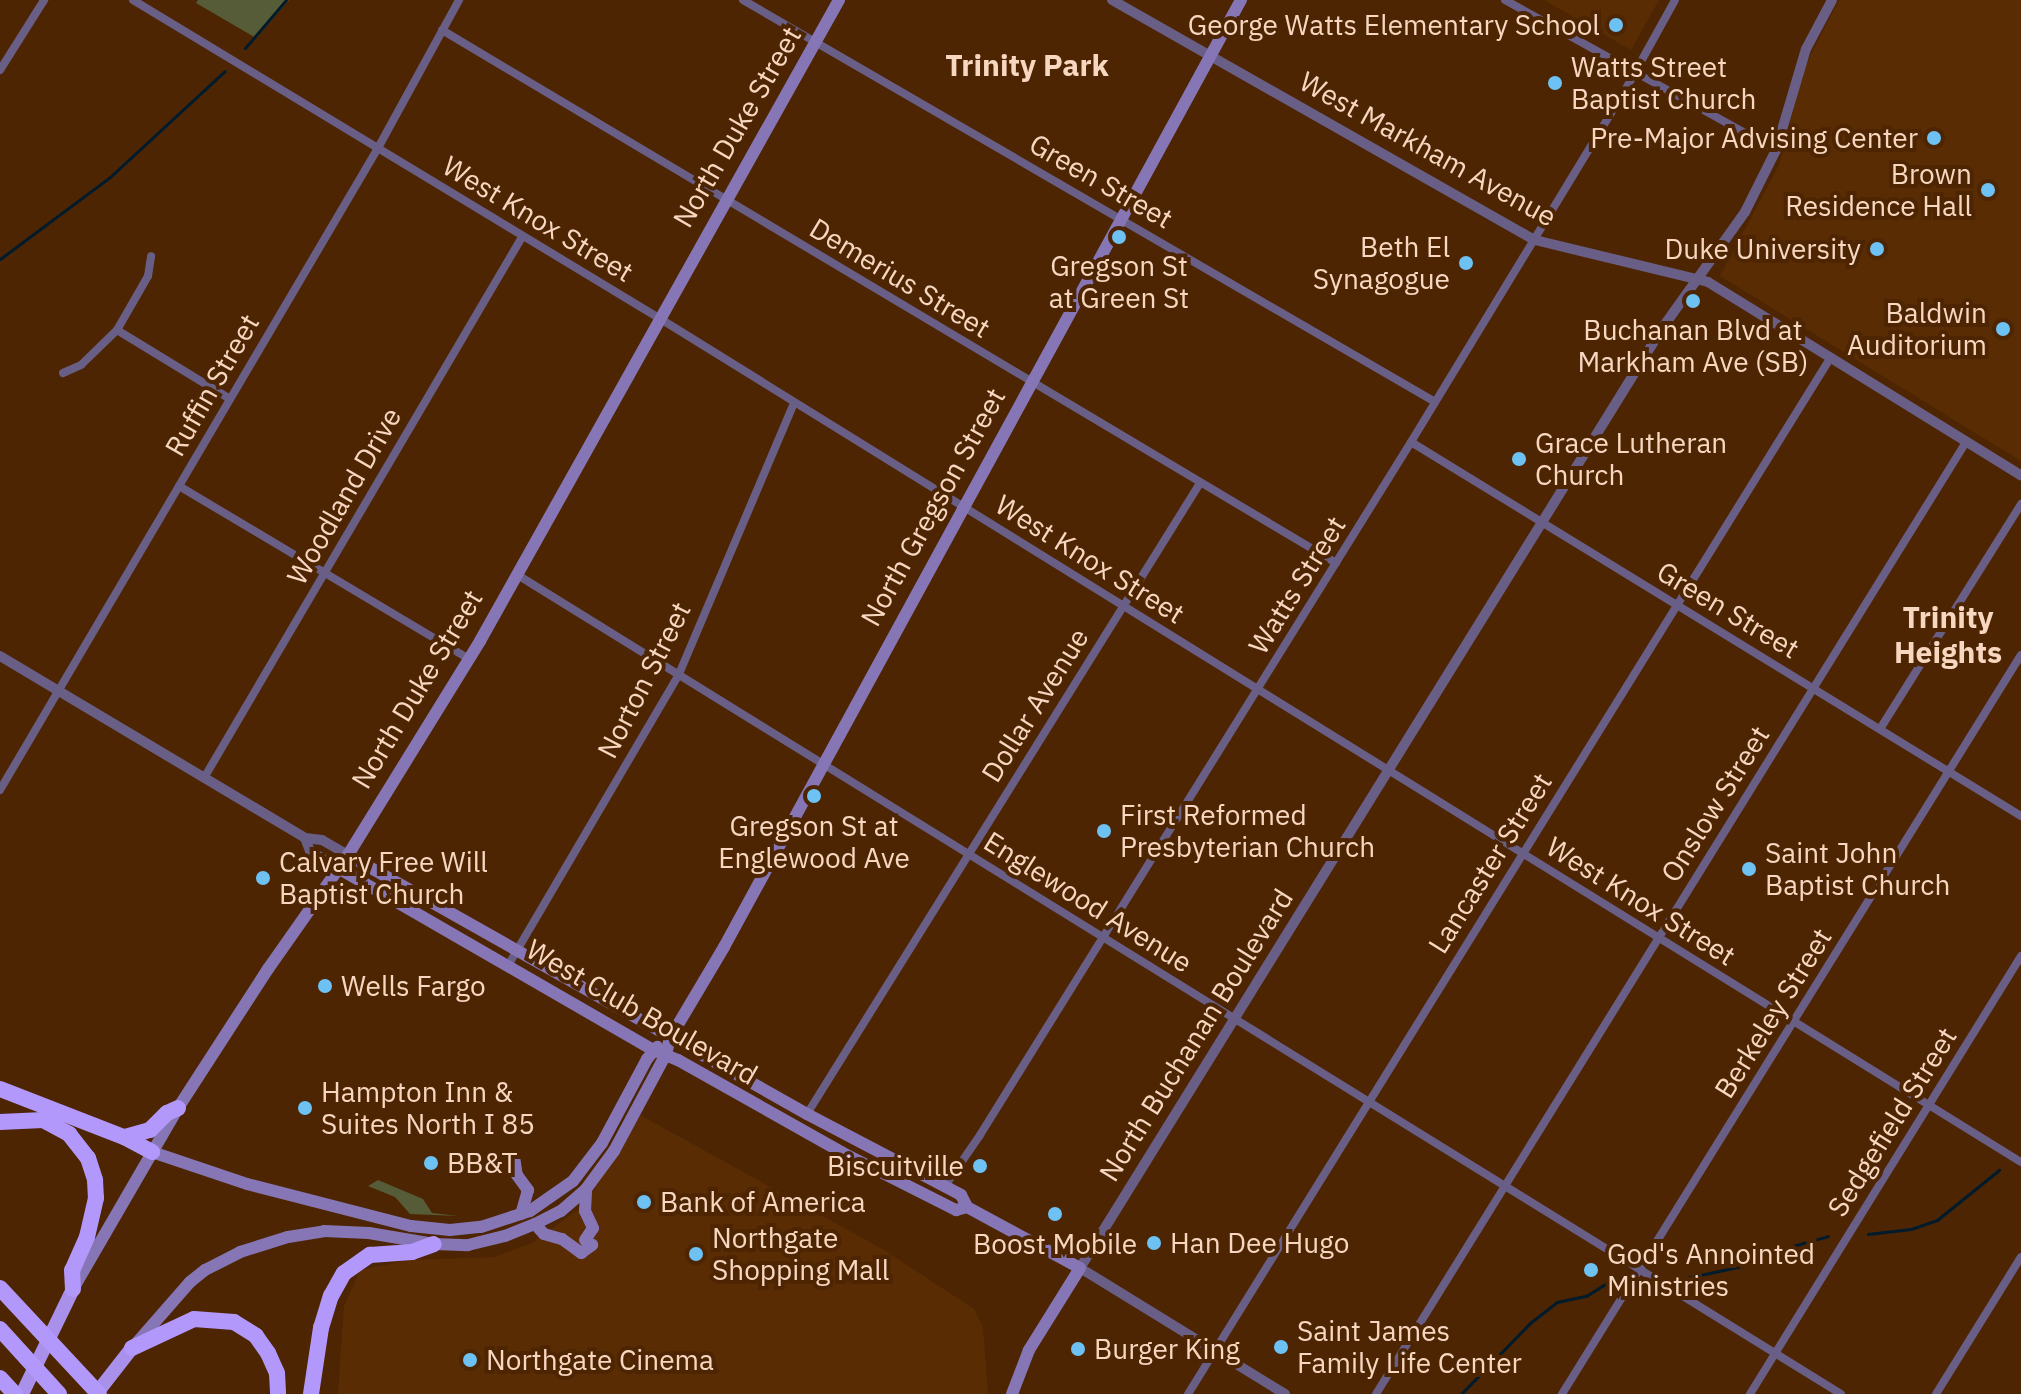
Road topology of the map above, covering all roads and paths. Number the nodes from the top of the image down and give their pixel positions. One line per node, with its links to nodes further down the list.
1 (44, 0): 14 (street)
2 (133, 0): 16 (street, West Knox Street)
3 (459, 0): 11 (street, Ruffin Street)
4 (743, 0): 12 (street, Green Street)
5 (839, 0): 12 (main road, North Duke Street)
6 (1112, 0): 13 (street, West Markham Avenue)
7 (1241, 0): 13 (main road, North Gregson Street)
8 (1505, 0): 15 (street)
9 (1675, 0): 15 (street, Watts Street)
10 (1832, 0): 17 (street, North Buchanan Boulevard)
11 (442, 30): 16 (street, Ruffin Street); 18 (street, Demerius Street)
12 (816, 41): 18 (main road, North Duke Street); 19 (street, Green Street)
13 (1211, 54): 19 (main road, North Gregson Street); 21 (street, West Markham Avenue)
14 (0, 70)
15 (1635, 73): 17 (street); 21 (street, Watts Street)
16 (378, 148): 20 (street, West Knox Street); 29 (street, Ruffin Street)
17 (1776, 150): 23 (street, North Buchanan Boulevard)
18 (725, 198): 24 (main road, North Duke Street); 28 (street, Demerius Street)
19 (1121, 217): 28 (main road, North Gregson Street); 30 (street, Green Street)
20 (522, 237): 24 (street, West Knox Street); 41 (street, Woodland Drive)
21 (1535, 240): 23 (street, West Markham Avenue); 30 (street, Watts Street)
22 (151, 256): 25 (street)
23 (1699, 279): 26 (street, West Markham Avenue); 39 (street, North Buchanan Boulevard)
24 (659, 318): 31 (street, West Knox Street); 42 (main road, North Duke Street)
25 (117, 330): 27 (street); 29 (street)
26 (1831, 357): 33 (street, West Markham Avenue); 43 (street, Lancaster Street)
27 (63, 373)
28 (1031, 381): 35 (street, Demerius Street); 38 (main road, North Gregson Street)
29 (230, 399): 36 (street, Ruffin Street)
30 (1435, 402): 32 (street, Watts Street)
31 (794, 403): 38 (street, West Knox Street); 48 (street, Norton Street)
32 (1411, 442): 39 (street, Green Street); 40 (street, Watts Street)
33 (1966, 442): 34 (street, West Markham Avenue); 49 (street, Onslow Street)
34 (2021, 475)
35 (1200, 483): 40 (street, Demerius Street); 44 (street, Dollar Avenue)
36 (179, 486): 41 (street); 51 (street, Ruffin Street)
37 (2021, 504): 52 (street)
38 (962, 506): 44 (street, West Knox Street); 53 (main road, North Gregson Street)
39 (1541, 521): 43 (street, Green Street); 54 (street, North Buchanan Boulevard)
40 (1336, 563): 50 (street, Watts Street)
41 (325, 573): 47 (street); 56 (street, Woodland Drive)
42 (516, 574): 47 (main road, North Duke Street); 48 (street, Englewood Avenue)
43 (1676, 603): 49 (street, Green Street); 61 (street, Lancaster Street)
44 (1124, 605): 50 (street, West Knox Street); 60 (street, Dollar Avenue)
45 (2021, 655): 55 (street, Berkeley Street)
46 (0, 656): 51 (street, West Club Boulevard)
47 (469, 659): 62 (main road, North Duke Street)
48 (679, 674): 53 (street, Englewood Avenue); 66 (street, Norton Street)
49 (1813, 688): 52 (street, Green Street); 65 (street, Onslow Street)
50 (1257, 689): 54 (street, West Knox Street); 64 (street, Watts Street)
51 (58, 690): 56 (street, West Club Boulevard); 57 (street, Ruffin Street)
52 (1880, 729): 55 (street, Green Street)
53 (823, 762): 60 (street, Englewood Avenue); 71 (main road, North Gregson Street)
54 (1389, 770): 61 (street, West Knox Street); 69 (street, North Buchanan Boulevard)
55 (1948, 771): 58 (street, Green Street); 70 (street, Berkeley Street)
56 (204, 778): 59 (street, West Club Boulevard)
57 (0, 790)
58 (2021, 816)
59 (305, 838): 62 (street, West Club Boulevard); 63 (street, West Club Boulevard)
60 (969, 853): 64 (street, Englewood Avenue); 78 (street, Dollar Avenue)
61 (1523, 853): 65 (street, West Knox Street); 75 (street, Lancaster Street)
62 (348, 855): 63 (main road, North Duke Street); 66 (main road, West Club Boulevard)
63 (338, 868): 68 (main road, West Club Boulevard); 77 (main road, North Duke Street)
64 (1103, 937): 69 (street, Englewood Avenue); 86 (street, Watts Street)
65 (1658, 937): 70 (street, West Knox Street); 85 (street, Onslow Street)
66 (517, 952): 68 (street, Norton Street); 71 (main road, West Club Boulevard)
67 (2021, 956): 76 (street, Sedgefield Street)
68 (509, 964): 72 (main road, West Club Boulevard)
69 (1235, 1019): 75 (street, Englewood Avenue); 93 (street, North Buchanan Boulevard)
70 (1794, 1021): 76 (street, West Knox Street); 94 (street, Berkeley Street)
71 (670, 1038): 72 (main road, North Gregson Street); 73 (main road, North Gregson Street); 78 (main road, West Club Boulevard)
72 (653, 1050): 73 (main road, West Club Boulevard); 89 (main road, North Gregson Street)
73 (666, 1054): 84 (main road, West Club Boulevard); 87 (main road, North Gregson Street)
74 (0, 1089): 80 (highway)
75 (1368, 1102): 85 (street, Englewood Avenue); 100 (street, Lancaster Street)
76 (1929, 1105): 83 (street, West Knox Street); 101 (street, Sedgefield Street)
77 (178, 1108): 80 (highway); 81 (main road, North Duke Street)
78 (807, 1114): 86 (main road, West Club Boulevard)
79 (0, 1122): 97 (highway)
80 (124, 1137): 81 (highway)
81 (152, 1152): 89 (main road, North Gregson Street); 97 (main road, North Duke Street)
82 (514, 1157): 89 (main road)
83 (2021, 1162)
84 (903, 1184): 86 (main road); 88 (main road, West Club Boulevard)
85 (1504, 1185): 94 (street, Englewood Avenue); 113 (street, Onslow Street)
86 (945, 1186): 88 (main road, West Club Boulevard)
87 (586, 1189): 90 (main road, North Gregson Street); 90 (main road)
88 (967, 1207): 93 (main road, West Club Boulevard)
89 (521, 1214)
90 (535, 1224): 91 (main road, North Gregson Street)
91 (434, 1244): 102 (main road, North Gregson Street); 109 (highway)
92 (2021, 1257): 117 (street)
93 (1080, 1268): 100 (street, West Club Boulevard); 110 (main road)
94 (1640, 1269): 101 (street, Englewood Avenue); 114 (street, Berkeley Street)
95 (0, 1281): 98 (highway)
96 (0, 1288): 98 (highway)
97 (73, 1289): 105 (highway, North Duke Street)
98 (19, 1307): 107 (highway)
99 (0, 1329): 106 (highway)
100 (1215, 1350): 111 (street, Lancaster Street); 112 (street, West Club Boulevard)
101 (1775, 1353): 115 (street, Sedgefield Street); 116 (street, Englewood Avenue)
102 (126, 1354): 107 (highway, North Gregson Street); 108 (highway)
103 (0, 1378): 104 (highway)
104 (15, 1394)
105 (22, 1394)
106 (59, 1394)
107 (98, 1394)
108 (278, 1394)
109 (311, 1394)
110 (1012, 1394)
111 (1188, 1394)
112 (1285, 1394)
113 (1376, 1394)
114 (1562, 1394)
115 (1750, 1394)
116 (1841, 1394)
117 (1936, 1394)

